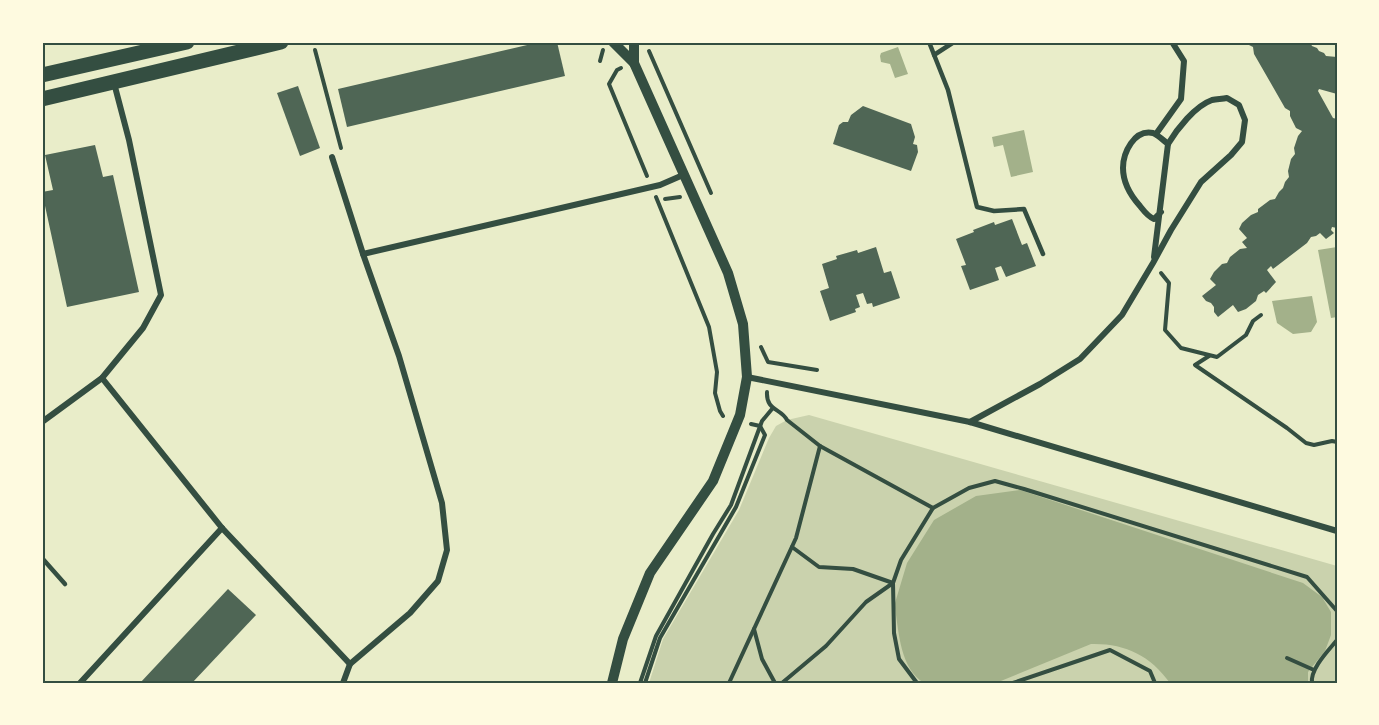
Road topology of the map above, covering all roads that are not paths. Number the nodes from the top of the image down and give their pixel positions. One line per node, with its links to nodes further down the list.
1 (187, 42): 10 (main road)
2 (281, 42): 11 (main road)
3 (613, 42): 9 (street)
4 (634, 42): 9 (street)
5 (929, 42): 8 (lane)
6 (954, 42): 8 (lane)
7 (1172, 42): 13 (street)
8 (934, 55): 19 (lane)
9 (634, 63): 16 (street)
10 (42, 75)
11 (114, 82): 12 (main road); 22 (street)
12 (42, 99)
13 (1156, 134): 14 (street); 17 (street)
14 (1168, 144): 17 (street); 20 (street)
15 (332, 157): 18 (street)
16 (683, 175): 18 (street); 21 (street)
17 (1161, 212): 20 (street)
18 (363, 254): 29 (street)
19 (1043, 254)
20 (1153, 263): 24 (street)
21 (747, 377): 24 (street); 32 (street)
22 (102, 378): 23 (street); 25 (street)
23 (42, 422)
24 (970, 422): 26 (street)
25 (222, 528): 29 (street); 30 (street)
26 (1337, 531)
27 (42, 558): 28 (lane)
28 (64, 584)
29 (350, 664): 31 (street)
30 (80, 683)
31 (343, 683)
32 (612, 683)

